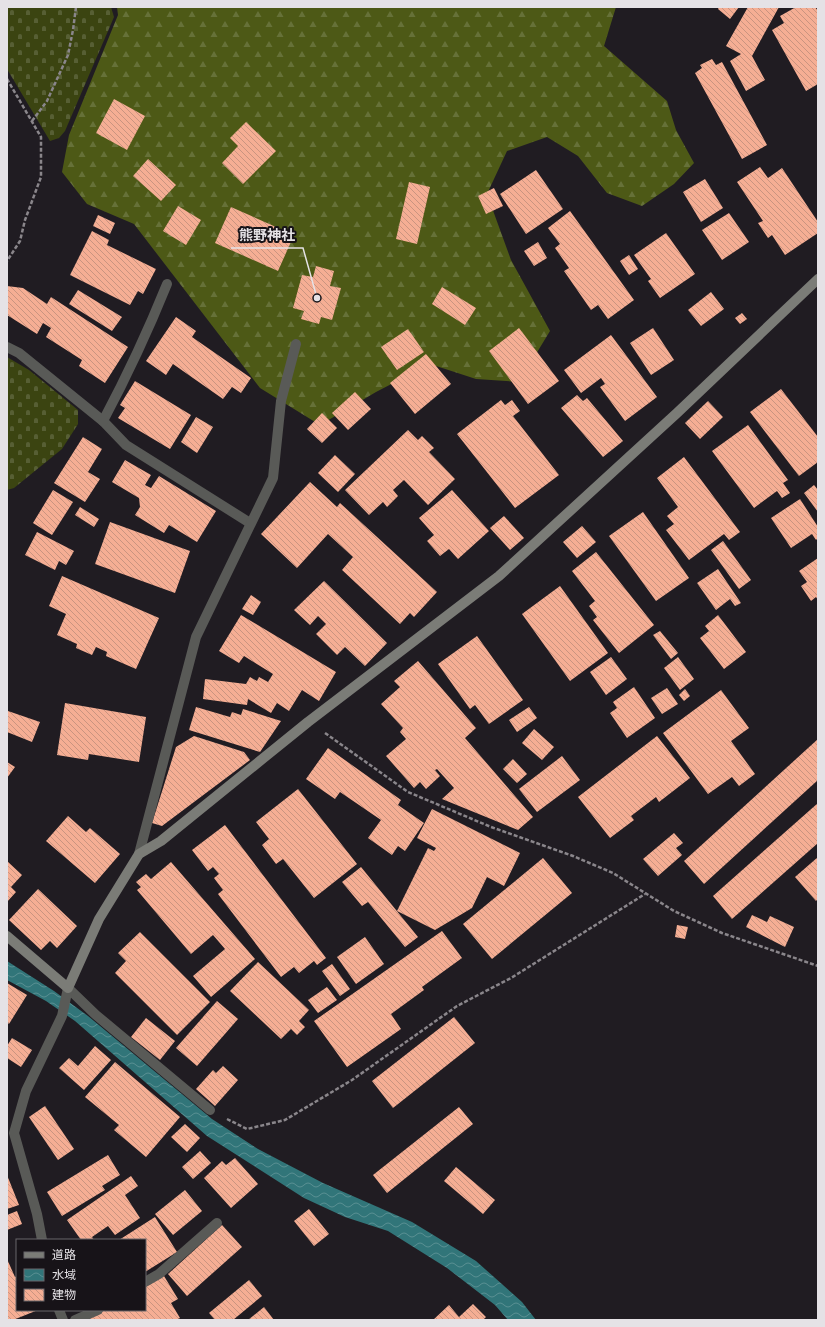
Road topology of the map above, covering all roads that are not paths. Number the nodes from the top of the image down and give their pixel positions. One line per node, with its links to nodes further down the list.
1 (818, 279): 7 (street)
2 (167, 284): 5 (street)
3 (296, 344): 6 (street)
4 (7, 347): 5 (street)
5 (103, 421): 6 (street)
6 (250, 523): 7 (street)
7 (139, 854): 9 (street)
8 (7, 936): 9 (street)
9 (68, 988): 10 (street); 11 (street)
10 (210, 1110)
11 (10, 1134): 13 (street)
12 (217, 1223): 14 (street)
13 (42, 1239)
14 (146, 1281)
15 (96, 1311): 16 (street)
16 (75, 1320)

